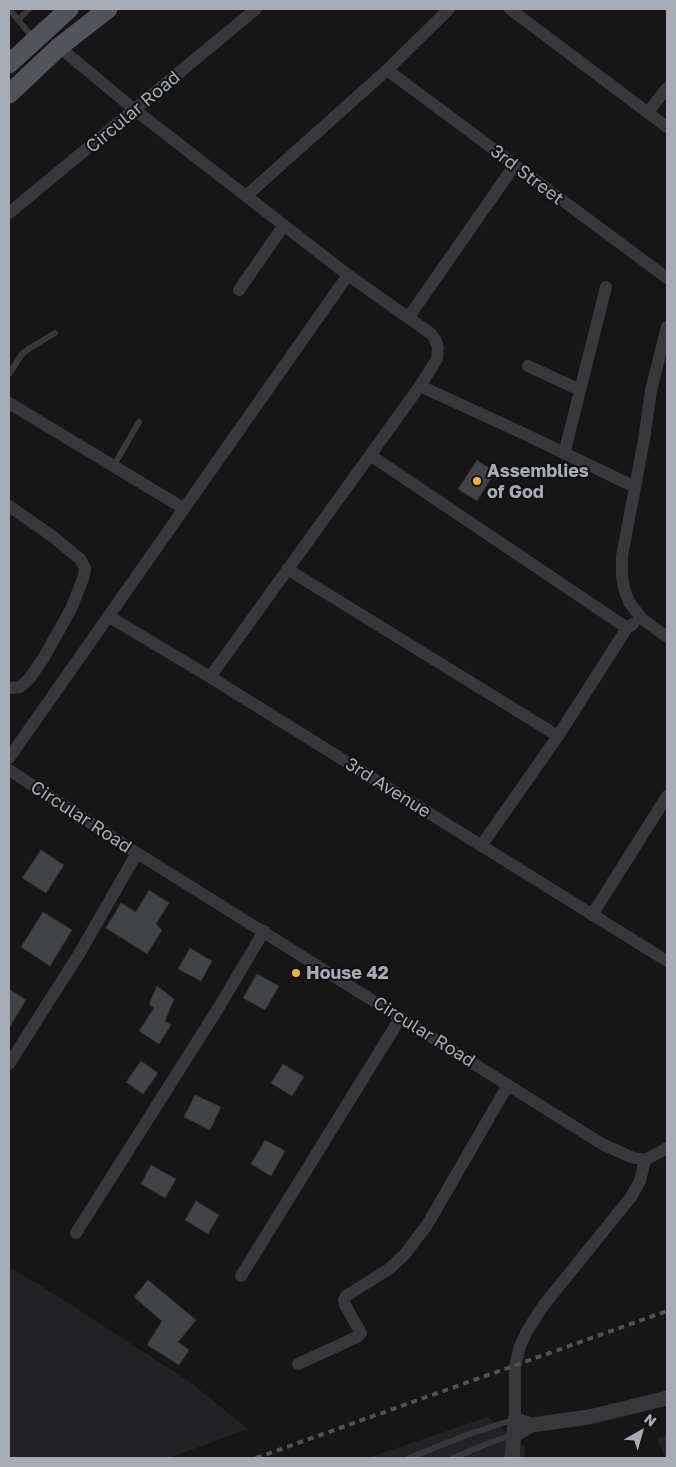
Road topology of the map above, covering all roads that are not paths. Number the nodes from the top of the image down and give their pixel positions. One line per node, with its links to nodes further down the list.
1 (9, 9): 8 (lane)
2 (29, 9): 8 (lane)
3 (69, 9): 9 (main road)
4 (108, 9): 10 (main road)
5 (256, 9): 15 (street, Circular Road)
6 (449, 9): 12 (street)
7 (510, 9): 16 (street)
8 (18, 20): 9 (lane)
9 (35, 40): 11 (main road)
10 (59, 47): 14 (main road); 15 (street)
11 (9, 64)
12 (387, 70): 18 (street, 3rd Street); 19 (street)
13 (667, 88): 16 (street)
14 (9, 94)
15 (136, 110): 19 (street); 20 (street, Circular Road)
16 (648, 112): 17 (street)
17 (667, 127)
18 (514, 166): 23 (street, 3rd Street); 26 (street)
19 (246, 196): 21 (street)
20 (9, 213)
21 (284, 225): 22 (street); 25 (street)
22 (348, 275): 26 (street); 41 (street)
23 (667, 278)
24 (606, 287): 33 (street)
25 (240, 290)
26 (408, 318): 32 (street)
27 (667, 326): 29 (street)
28 (55, 333): 31 (lane)
29 (662, 365): 39 (street)
30 (528, 366): 33 (street)
31 (9, 374)
32 (420, 386): 36 (street); 37 (street)
33 (580, 390): 36 (street)
34 (9, 403): 38 (street)
35 (139, 422): 38 (lane)
36 (564, 454): 39 (street)
37 (370, 455): 42 (street); 45 (street)
38 (114, 467): 41 (street)
39 (635, 487): 44 (street)
40 (9, 506): 48 (street)
41 (183, 508): 43 (street)
42 (287, 569): 47 (street); 49 (street)
43 (108, 616): 47 (street, 3rd Avenue); 50 (street)
44 (642, 619): 45 (street); 46 (street)
45 (627, 628): 49 (street)
46 (667, 637)
47 (210, 677): 53 (street, 3rd Avenue)
48 (9, 688)
49 (558, 736): 53 (street)
50 (9, 758)
51 (9, 770): 54 (street, Circular Road)
52 (667, 796): 55 (street)
53 (481, 846): 55 (street, 3rd Avenue)
54 (137, 853): 56 (street, Circular Road); 59 (street)
55 (592, 915): 57 (street, 3rd Avenue)
56 (264, 931): 58 (street, Circular Road); 63 (street)
57 (667, 962)
58 (401, 1017): 60 (street, Circular Road); 64 (street)
59 (9, 1064)
60 (508, 1085): 62 (street, Circular Road); 65 (street)
61 (667, 1148): 62 (street)
62 (645, 1160): 67 (street)
63 (76, 1233)
64 (241, 1276)
65 (298, 1364)
66 (667, 1398): 67 (street)
67 (514, 1427): 68 (lane); 69 (lane); 70 (street)
68 (409, 1458)
69 (453, 1458)
70 (512, 1458)

